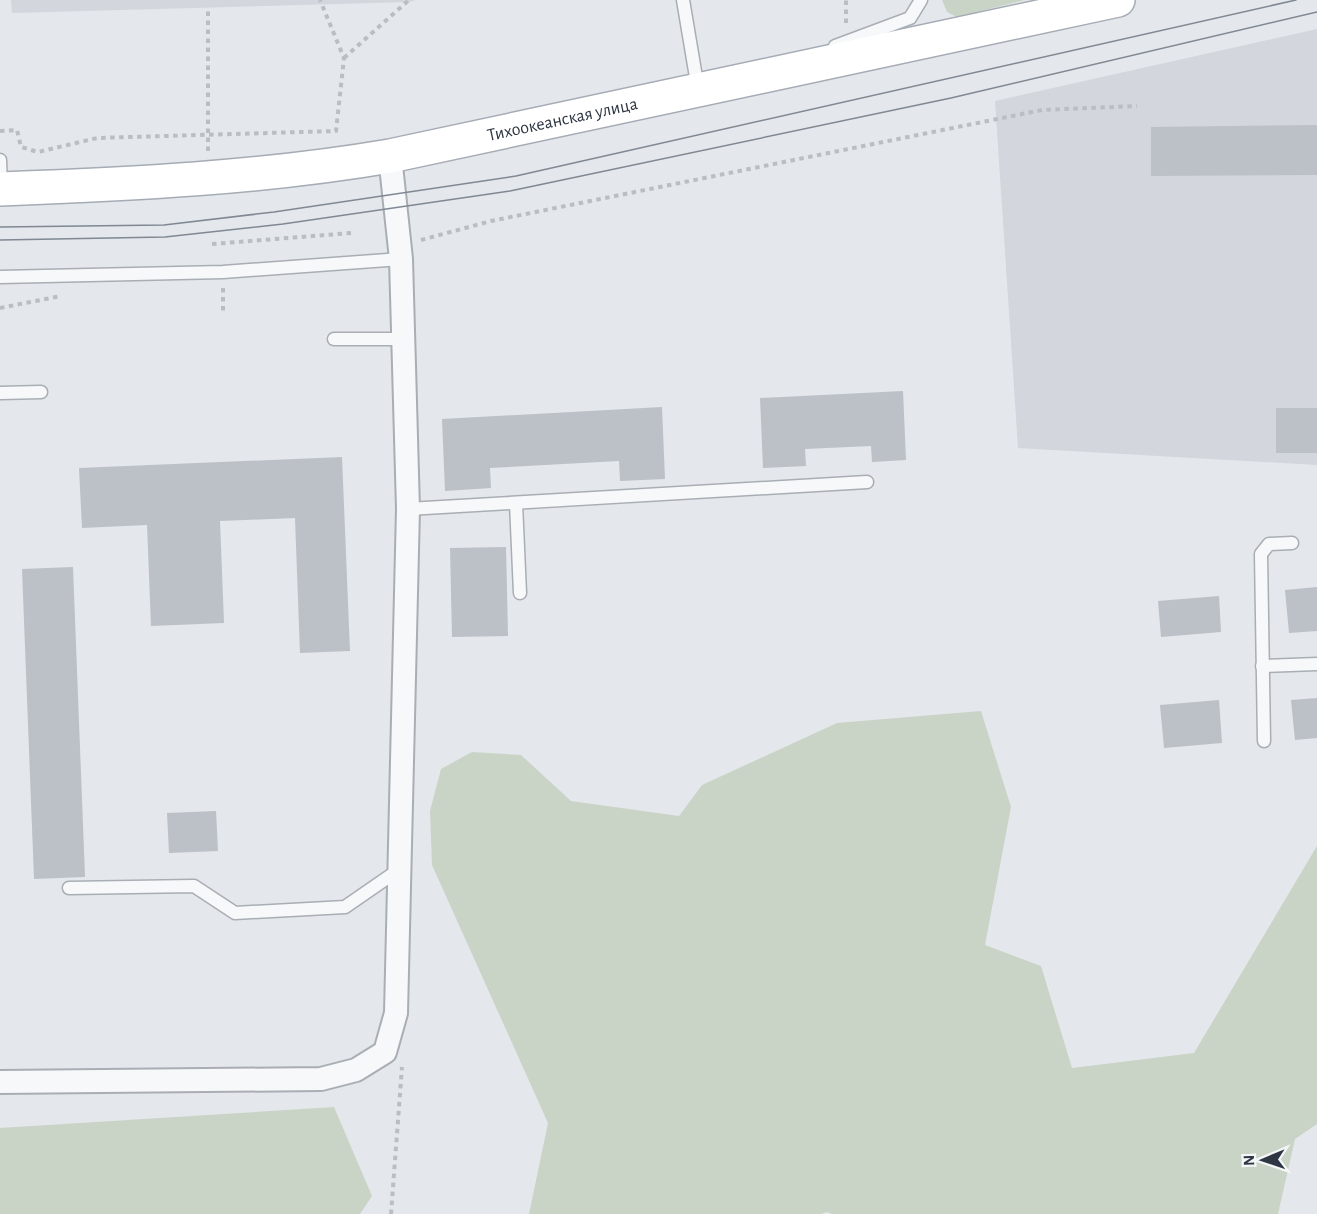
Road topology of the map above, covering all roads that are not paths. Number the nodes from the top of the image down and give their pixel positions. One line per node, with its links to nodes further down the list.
1 (683, 0): 5 (lane)
2 (921, 0): 4 (lane)
3 (1118, 0): 4 (main road, Тихоокеанская улица)
4 (752, 78): 5 (main road, Тихоокеанская улица)
5 (698, 90): 6 (main road, Тихоокеанская улица)
6 (390, 156): 7 (main road, Тихоокеанская улица); 8 (street)
7 (0, 180)
8 (401, 252): 9 (lane); 11 (street)
9 (0, 277)
10 (334, 339): 11 (lane)
11 (404, 339): 16 (street)
12 (41, 392): 13 (lane)
13 (0, 393)
14 (867, 482): 15 (lane)
15 (516, 503): 16 (lane); 18 (lane)
16 (408, 509): 22 (street)
17 (1292, 543): 20 (lane)
18 (520, 593)
19 (1317, 664): 20 (lane)
20 (1262, 666): 21 (lane)
21 (1264, 741)
22 (400, 869): 23 (lane); 24 (street)
23 (69, 888)
24 (0, 1082)

